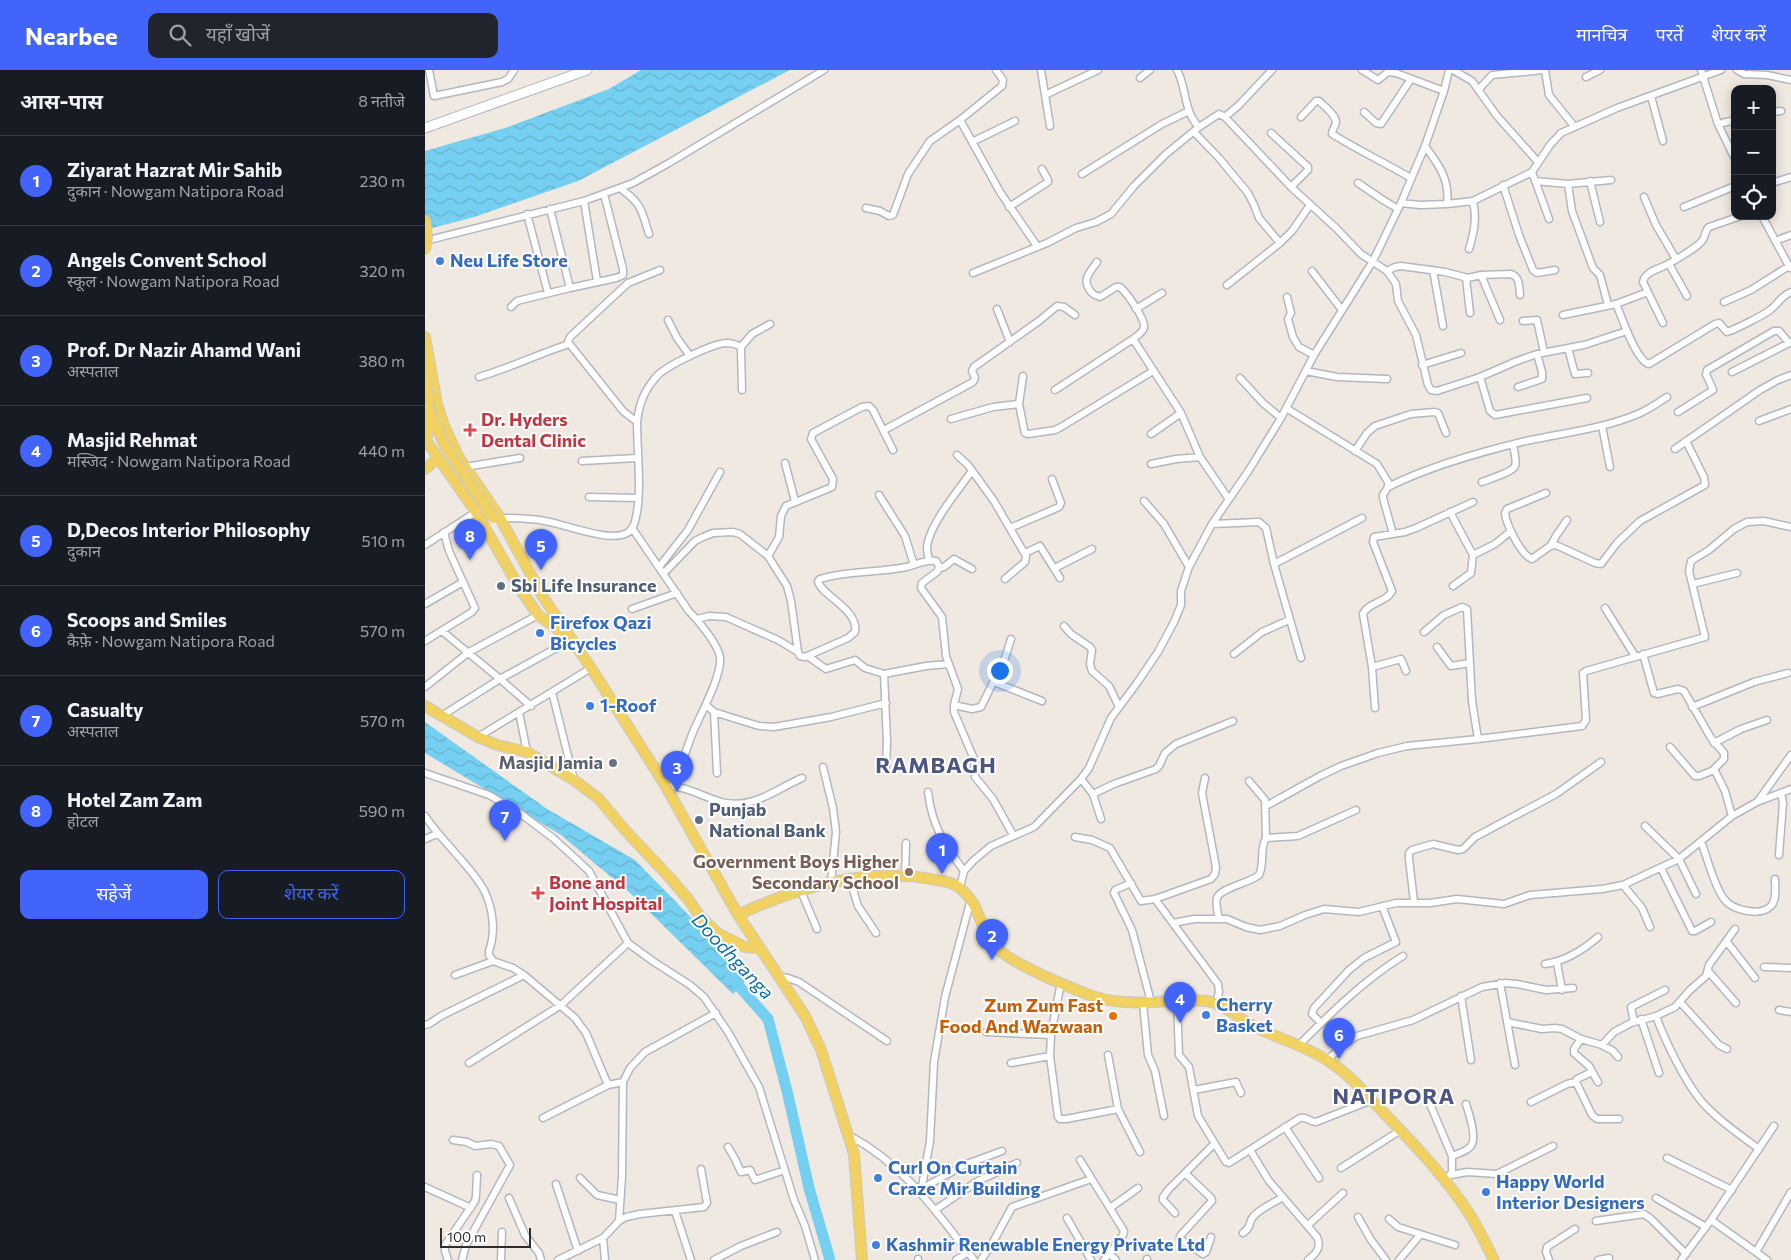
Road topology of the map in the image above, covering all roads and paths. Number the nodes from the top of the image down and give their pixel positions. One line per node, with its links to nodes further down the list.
1 (429, 70): 2 (street)
2 (514, 70)
3 (587, 70): 40 (main road)
4 (824, 70): 61 (street)
5 (996, 70): 33 (street)
6 (1041, 70): 25 (street)
7 (1098, 70): 25 (street)
8 (1150, 70): 20 (street)
9 (1177, 70): 27 (street)
10 (1272, 70): 32 (street)
11 (1362, 70): 21 (street)
12 (1449, 70): 24 (street)
13 (1453, 70): 23 (street)
14 (1544, 70): 23 (street); 38 (street)
15 (1600, 70): 19 (street)
16 (1721, 70): 18 (street)
17 (1737, 70): 22 (street)
18 (1702, 73): 26 (street); 36 (street)
19 (1586, 77)
20 (1139, 78)
21 (1411, 79): 24 (street); 29 (street)
22 (1791, 80)
23 (1479, 89): 47 (street)
24 (1444, 91): 45 (street)
25 (1045, 95): 37 (street)
26 (1651, 96): 38 (street); 43 (street)
27 (1189, 111): 39 (street); 50 (street)
28 (1781, 111): 30 (street)
29 (1364, 112)
30 (1776, 112)
31 (1301, 116): 52 (street)
32 (1225, 117): 39 (street); 60 (street)
33 (960, 120): 44 (street); 73 (street)
34 (1015, 121): 44 (street)
35 (1731, 121): 36 (street)
36 (1718, 124): 46 (street)
37 (1049, 126)
38 (1574, 126): 47 (street)
39 (1199, 127): 41 (street)
40 (425, 128)
41 (1194, 132): 84 (street); 85 (street)
42 (1271, 133): 60 (street)
43 (1663, 141)
44 (972, 142): 70 (street)
45 (1425, 146): 52 (street); 67 (street)
46 (1731, 151)
47 (1537, 162): 49 (street)
48 (1042, 169): 70 (street)
49 (1532, 172): 54 (street); 59 (street)
50 (1082, 174)
51 (1791, 177): 56 (street)
52 (1411, 178): 69 (street)
53 (1611, 180): 55 (street)
54 (1535, 181): 58 (street); 77 (street)
55 (1590, 181): 58 (street); 79 (street)
56 (1776, 182)
57 (1359, 183): 69 (street)
58 (1568, 184): 113 (street)
59 (1503, 185): 66 (street); 95 (street)
60 (1291, 187): 68 (street)
61 (620, 188): 63 (street); 80 (street)
62 (1731, 188): 71 (street)
63 (604, 194): 65 (street); 101 (street)
64 (1644, 197): 88 (street)
65 (584, 201): 72 (street); 101 (street)
66 (1473, 201): 67 (street); 86 (street)
67 (1447, 204): 69 (street)
68 (1311, 205): 84 (street); 89 (street)
69 (1400, 206): 89 (street)
70 (1009, 207): 85 (street)
71 (1684, 207)
72 (551, 208): 74 (street); 103 (street)
73 (866, 208)
74 (527, 214): 82 (street); 106 (street)
75 (1731, 219): 88 (street)
76 (425, 220): 87 (main road, bridge)
77 (1549, 220)
78 (1765, 220): 83 (street)
79 (1601, 222)
80 (649, 234)
81 (1791, 234): 83 (street)
82 (425, 241)
83 (1775, 241): 92 (street)
84 (1280, 243): 102 (street)
85 (1037, 246): 98 (street)
86 (1469, 249)
87 (425, 250)
88 (1676, 259): 91 (street)
89 (1373, 261): 97 (street); 117 (street)
90 (1097, 262): 116 (street)
91 (1669, 264): 104 (street); 109 (street)
92 (1790, 268): 111 (street)
93 (661, 270): 132 (street)
94 (1433, 270): 97 (street); 100 (street); 126 (street)
95 (1555, 270)
96 (1312, 271): 117 (street)
97 (1387, 271): 140 (street)
98 (973, 273)
99 (1481, 275): 100 (street); 108 (street); 122 (street)
100 (1466, 278): 118 (street)
101 (597, 282): 103 (street)
102 (1227, 285)
103 (570, 288): 106 (street)
104 (1648, 292): 112 (street); 124 (street)
105 (1791, 292): 127 (street)
106 (548, 293): 114 (street)
107 (1162, 293): 116 (street)
108 (1520, 295)
109 (1687, 296)
110 (1287, 297): 138 (street)
111 (1724, 302)
112 (1616, 304): 113 (street); 127 (street)
113 (1608, 305): 120 (street)
114 (511, 307)
115 (997, 309): 130 (street)
116 (1136, 309): 129 (street)
117 (1342, 310): 138 (street)
118 (1469, 313)
119 (1075, 315): 130 (street)
120 (1563, 315)
121 (668, 320): 139 (street)
122 (1500, 320)
123 (1523, 321): 135 (street)
124 (1663, 323)
125 (770, 324): 133 (street)
126 (1443, 326)
127 (1627, 331): 134 (street)
128 (425, 337): 187 (main road)
129 (1133, 339): 141 (street); 154 (street)
130 (1010, 342): 168 (street)
131 (1790, 343): 144 (street); 160 (street)
132 (569, 344): 147 (street); 166 (street)
133 (741, 347): 139 (street); 153 (street)
134 (1568, 348): 135 (street); 143 (street)
135 (1544, 352): 137 (street)
136 (1461, 353): 140 (street)
137 (1537, 354): 148 (street); 152 (street)
138 (1314, 355): 142 (street)
139 (690, 356): 166 (street)
140 (1423, 365): 148 (street)
141 (1153, 371): 157 (street); 161 (street)
142 (1306, 371): 151 (street); 158 (street)
143 (1588, 372)
144 (1732, 372)
145 (1791, 375): 172 (street)
146 (1023, 376): 157 (street)
147 (479, 377)
148 (1480, 377): 156 (street)
149 (425, 378): 162 (main road, bridge)
150 (1240, 378): 163 (street)
151 (1387, 379)
152 (1518, 388)
153 (742, 390)
154 (1055, 390)
155 (1667, 397): 167 (street)
156 (1587, 398)
157 (1019, 404): 164 (street)
158 (1287, 408): 163 (street); 177 (street)
159 (1791, 409): 165 (street)
160 (1678, 412)
161 (1181, 413): 170 (street); 180 (street)
162 (430, 414): 173 (main road, bridge); 207 (main road, bridge)
163 (1281, 418): 201 (street)
164 (951, 419)
165 (1759, 421)
166 (637, 422): 182 (street)
167 (1603, 426): 174 (street); 188 (street)
168 (884, 430): 176 (street); 202 (street)
169 (1446, 433): 177 (street)
170 (1151, 434)
171 (425, 439): 179 (main road)
172 (1686, 441): 175 (street); 218 (street)
173 (425, 443)
174 (1513, 446): 194 (street); 195 (street)
175 (1675, 449)
176 (893, 450)
177 (1355, 451): 195 (street)
178 (957, 455): 190 (street)
179 (437, 456): 184 (main road); 189 (main road); 196 (main road)
180 (1200, 457): 186 (street); 201 (street)
181 (520, 458): 187 (street)
182 (637, 458): 183 (street); 200 (street)
183 (581, 461)
184 (425, 462)
185 (785, 463): 202 (street)
186 (1151, 464)
187 (465, 467): 192 (main road)
188 (1610, 467)
189 (425, 469)
190 (972, 471): 213 (street); 223 (street)
191 (720, 472): 226 (street)
192 (472, 477): 196 (main road); 207 (main road)
193 (1052, 479): 213 (street)
194 (1482, 482)
195 (1388, 487): 216 (street)
196 (459, 488): 205 (main road)
197 (1547, 493): 214 (street)
198 (879, 495): 225 (street)
199 (589, 497): 200 (street)
200 (638, 498): 212 (street)
201 (1228, 498): 210 (street)
202 (795, 501): 222 (street)
203 (1145, 501): 227 (street)
204 (1473, 502): 206 (street)
205 (476, 512): 215 (street); 242 (main road)
206 (1451, 512): 216 (street); 221 (street)
207 (497, 518): 212 (street); 249 (main road)
208 (1362, 518): 224 (street)
209 (1567, 520): 218 (street)
210 (1212, 524): 224 (street); 227 (street)
211 (1791, 527): 236 (street)
212 (632, 528): 226 (street)
213 (1011, 528): 220 (street)
214 (1511, 531): 218 (street); 221 (street)
215 (443, 532): 217 (street); 235 (street)
216 (1393, 534): 261 (street)
217 (425, 545)
218 (1551, 545)
219 (1092, 549): 229 (street)
220 (1025, 553): 229 (street); 234 (street)
221 (1473, 555): 237 (street)
222 (768, 556): 231 (street); 253 (street)
223 (929, 560): 225 (street); 228 (street)
224 (1274, 564): 244 (street)
225 (914, 565): 256 (street)
226 (659, 567): 231 (street)
227 (1189, 567): 276 (street)
228 (939, 568): 230 (street); 260 (street)
229 (1055, 568): 233 (street)
230 (972, 570)
231 (664, 573): 238 (street)
232 (1737, 573): 236 (street)
233 (1060, 578)
234 (1005, 580)
235 (463, 582): 239 (street); 246 (street)
236 (1693, 584): 255 (street)
237 (1453, 586)
238 (677, 593): 241 (street); 243 (street)
239 (425, 604)
240 (1605, 608): 257 (street)
241 (632, 609)
242 (538, 615): 249 (main road); 252 (street)
243 (697, 619): 253 (street); 272 (street)
244 (1289, 620): 254 (street); 258 (street)
245 (1063, 626): 276 (street)
246 (442, 631): 250 (street); 252 (street)
247 (1423, 632): 259 (street)
248 (1011, 639): 267 (street)
249 (571, 640): 262 (main road); 266 (street)
250 (425, 641)
251 (1437, 647): 259 (street)
252 (469, 652): 266 (street); 268 (street)
253 (798, 652): 256 (street)
254 (1234, 654)
255 (1643, 654): 257 (street); 277 (street)
256 (809, 656): 265 (street)
257 (1635, 656): 285 (street)
258 (1301, 658)
259 (1469, 663): 285 (street)
260 (948, 664): 265 (street); 273 (street)
261 (1373, 667): 263 (street); 278 (street)
262 (591, 668): 269 (street); 301 (main road)
263 (1406, 671)
264 (1788, 672): 277 (street)
265 (885, 674): 271 (street)
266 (500, 679): 275 (street); 281 (street)
267 (994, 682): 270 (street); 273 (street)
268 (425, 687)
269 (551, 692): 275 (street); 299 (street)
270 (1042, 701)
271 (886, 703): 280 (street); 291 (street)
272 (706, 705): 280 (street); 301 (street)
273 (954, 705): 314 (street)
274 (425, 706): 281 (main road)
275 (531, 706): 279 (street)
276 (1119, 707): 298 (street)
277 (1692, 707): 286 (street)
278 (1375, 708)
279 (519, 712): 284 (street); 288 (street)
280 (714, 712): 295 (street)
281 (443, 715): 284 (main road)
282 (1767, 720): 286 (street)
283 (1233, 721): 305 (street)
284 (478, 737): 288 (main road)
285 (1478, 739): 307 (street)
286 (1714, 743): 293 (street)
287 (1670, 747): 293 (street)
288 (527, 752): 299 (main road)
289 (1791, 755): 306 (street)
290 (1601, 762): 335 (street)
291 (886, 766)
292 (823, 767): 327 (street)
293 (1715, 770): 310 (street)
294 (425, 773): 347 (street)
295 (717, 773)
296 (802, 778): 301 (street)
297 (1205, 778): 334 (street)
298 (1081, 779): 305 (street); 314 (street)
299 (574, 780): 348 (main road)
300 (1249, 781): 307 (street)
301 (669, 785): 337 (main road)
302 (1791, 789): 304 (street)
303 (928, 792): 323 (street)
304 (1781, 793): 306 (street); 320 (street)
305 (1093, 794): 311 (street)
306 (1757, 802): 310 (street)
307 (1267, 806): 316 (street)
308 (1356, 810): 316 (street)
309 (425, 816): 313 (street)
310 (1732, 816): 318 (street)
311 (1101, 819)
312 (1645, 826): 321 (street)
313 (437, 834): 317 (street); 350 (street)
314 (1013, 835): 323 (street)
315 (1075, 837): 328 (street)
316 (1266, 838): 338 (street)
317 (425, 839)
318 (1701, 841): 321 (street); 325 (street)
319 (906, 843): 324 (street)
320 (1779, 855)
321 (1679, 859): 322 (street); 332 (street)
322 (1661, 868): 329 (street); 339 (street)
323 (964, 871): 330 (street)
324 (905, 876): 326 (main road); 330 (main road)
325 (1775, 879)
326 (849, 880): 327 (main road); 344 (street)
327 (831, 883): 331 (main road)
328 (1131, 883): 334 (street); 368 (street)
329 (1623, 884): 335 (street); 341 (street)
330 (960, 887): 333 (main road)
331 (801, 891): 337 (main road); 343 (street)
332 (1696, 894)
333 (971, 899): 360 (main road); 440 (street)
334 (1155, 899): 340 (street)
335 (1414, 902): 336 (street)
336 (1382, 906): 338 (street); 379 (street)
337 (738, 915): 348 (main road)
338 (1219, 918): 340 (street)
339 (1711, 922)
340 (1173, 923): 370 (street)
341 (1650, 927)
342 (1735, 929): 346 (street)
343 (817, 930)
344 (876, 934)
345 (1598, 937): 351 (street)
346 (1727, 942): 355 (street); 359 (street)
347 (628, 943): 371 (street); 374 (street)
348 (759, 948): 358 (main road)
349 (1403, 956): 379 (street)
350 (493, 961): 356 (street); 357 (street)
351 (1557, 962): 352 (street); 363 (street)
352 (1545, 964)
353 (1763, 968): 354 (street)
354 (1791, 968)
355 (1708, 970): 367 (street); 369 (street)
356 (455, 975)
357 (524, 975): 371 (street); 380 (street)
358 (779, 977): 384 (street); 415 (main road)
359 (1755, 978)
360 (1061, 982): 368 (main road); 382 (street)
361 (1500, 983): 363 (street); 365 (street); 377 (street)
362 (1573, 988): 363 (street)
363 (1563, 990)
364 (1665, 990): 378 (street)
365 (1461, 996): 391 (street); 392 (street)
366 (1177, 1001): 368 (main road); 370 (main road); 402 (street)
367 (1680, 1002): 375 (street); 387 (street)
368 (1147, 1003): 409 (street)
369 (1736, 1003)
370 (1216, 1004): 385 (main road)
371 (561, 1005): 393 (street); 401 (street)
372 (1779, 1010): 373 (street)
373 (1791, 1012)
374 (716, 1013): 398 (street); 430 (street)
375 (1656, 1016): 376 (street); 420 (street)
376 (1641, 1020): 378 (street); 397 (street)
377 (1507, 1022): 383 (street); 395 (street)
378 (1634, 1022): 386 (street)
379 (1321, 1023): 385 (street)
380 (425, 1025)
381 (985, 1032): 382 (street)
382 (1051, 1035): 389 (street)
383 (1581, 1039): 386 (street); 396 (street)
384 (887, 1041)
385 (1299, 1045): 391 (main road)
386 (1603, 1045): 390 (street)
387 (1727, 1049)
388 (1108, 1055): 408 (street)
389 (1050, 1056): 394 (street); 408 (street)
390 (1618, 1057)
391 (1327, 1060): 405 (main road)
392 (1471, 1060)
393 (469, 1063)
394 (1011, 1063)
395 (1515, 1065)
396 (1593, 1072): 399 (street); 400 (street)
397 (1659, 1073)
398 (623, 1082): 401 (street); 447 (street)
399 (1576, 1082): 406 (street); 411 (street)
400 (1598, 1082)
401 (609, 1085): 410 (street)
402 (1194, 1090): 403 (street); 417 (street)
403 (1241, 1093)
404 (1427, 1097): 424 (street)
405 (1372, 1100): 413 (street); 414 (main road)
406 (1531, 1102)
407 (1466, 1104): 424 (street)
408 (1118, 1109): 423 (street)
409 (1163, 1116)
410 (543, 1118)
411 (1619, 1119)
412 (1774, 1126): 420 (street)
413 (1285, 1127): 421 (street); 435 (street)
414 (1401, 1130): 428 (street); 433 (main road)
415 (850, 1136): 440 (street); 484 (main road)
416 (453, 1140): 476 (street)
417 (1214, 1144): 421 (street); 431 (street)
418 (1553, 1146): 433 (street)
419 (728, 1147): 430 (street)
420 (1759, 1149): 441 (street)
421 (1250, 1150): 444 (street)
422 (1002, 1151): 440 (street)
423 (1139, 1152)
424 (1452, 1156): 433 (street)
425 (1667, 1158): 441 (street)
426 (1081, 1160): 436 (street)
427 (1017, 1163): 450 (street)
428 (1341, 1168)
429 (701, 1169): 451 (street)
430 (785, 1170): 483 (street)
431 (1185, 1173): 452 (street); 466 (street)
432 (477, 1175): 448 (street)
433 (1447, 1177): 494 (main road)
434 (580, 1178): 447 (street)
435 (1319, 1178)
436 (1091, 1179): 449 (street); 487 (street)
437 (556, 1184): 469 (street)
438 (425, 1187): 448 (street)
439 (1138, 1188): 449 (street)
440 (922, 1190): 450 (street)
441 (1732, 1190): 456 (street)
442 (1791, 1192): 471 (street)
443 (1343, 1193): 459 (street)
444 (1283, 1197): 459 (street); 464 (street)
445 (509, 1198): 478 (street)
446 (1656, 1198): 460 (street)
447 (620, 1200): 457 (street)
448 (471, 1208): 475 (street)
449 (1110, 1208): 472 (street)
450 (935, 1210): 470 (street)
451 (675, 1211): 457 (street); 481 (street)
452 (1175, 1213)
453 (1358, 1216): 492 (street)
454 (1067, 1218): 488 (street)
455 (1389, 1219): 465 (street)
456 (1711, 1220): 460 (street); 471 (street)
457 (619, 1221): 467 (street)
458 (1595, 1221): 473 (street)
459 (1308, 1225): 491 (street)
460 (1706, 1227): 473 (street)
461 (1575, 1230): 495 (street)
462 (502, 1232): 477 (street)
463 (777, 1232): 482 (street)
464 (1243, 1233)
465 (1420, 1235): 468 (street); 493 (street)
466 (1211, 1237)
467 (603, 1238): 469 (street); 480 (street)
468 (1455, 1245)
469 (578, 1251): 479 (street)
470 (968, 1252): 485 (street); 486 (street)
471 (1756, 1252): 498 (street)
472 (1110, 1254): 489 (street); 490 (street)
473 (1686, 1254): 497 (street)
474 (1609, 1258): 496 (street)
475 (448, 1260)
476 (462, 1260)
477 (501, 1260)
478 (541, 1260)
479 (558, 1260)
480 (605, 1260)
481 (691, 1260)
482 (714, 1260)
483 (815, 1260)
484 (862, 1260)
485 (956, 1260)
486 (974, 1260)
487 (981, 1260)
488 (1091, 1260)
489 (1104, 1260)
490 (1116, 1260)
491 (1308, 1260)
492 (1386, 1260)
493 (1399, 1260)
494 (1494, 1260)
495 (1549, 1260)
496 (1599, 1260)
497 (1681, 1260)
498 (1767, 1260)

